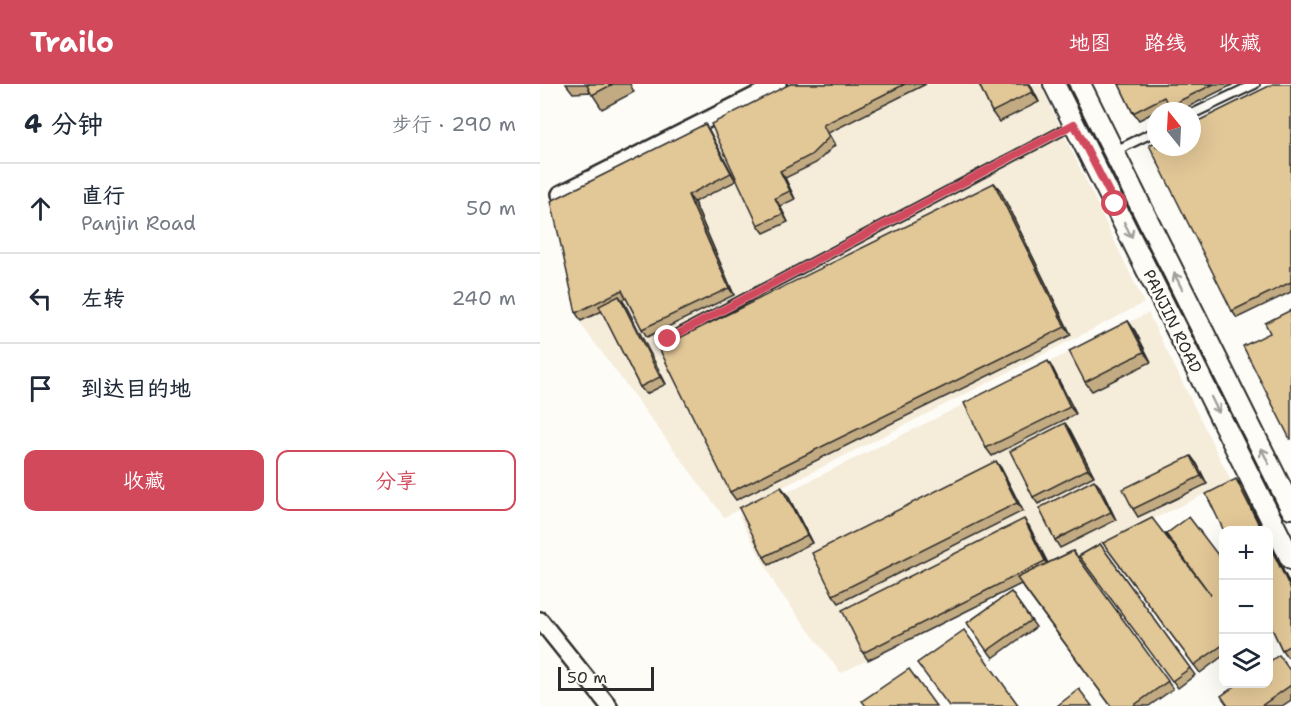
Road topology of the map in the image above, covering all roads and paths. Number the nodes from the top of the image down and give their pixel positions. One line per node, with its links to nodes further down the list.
1 (778, 84): 9 (street)
2 (1054, 84): 6 (street, PANJIN ROAD)
3 (1080, 84): 8 (street, PANJIN ROAD)
4 (1255, 84): 5 (lane)
5 (1201, 110)
6 (1074, 124): 10 (lane); 12 (street, PANJIN ROAD, one-way to 12)
7 (1147, 136): 8 (lane)
8 (1114, 152): 11 (street, PANJIN ROAD, one-way to 8)
9 (560, 194)
10 (668, 339)
11 (1291, 508)
12 (1291, 558)
13 (540, 620): 14 (street)
14 (609, 706)

